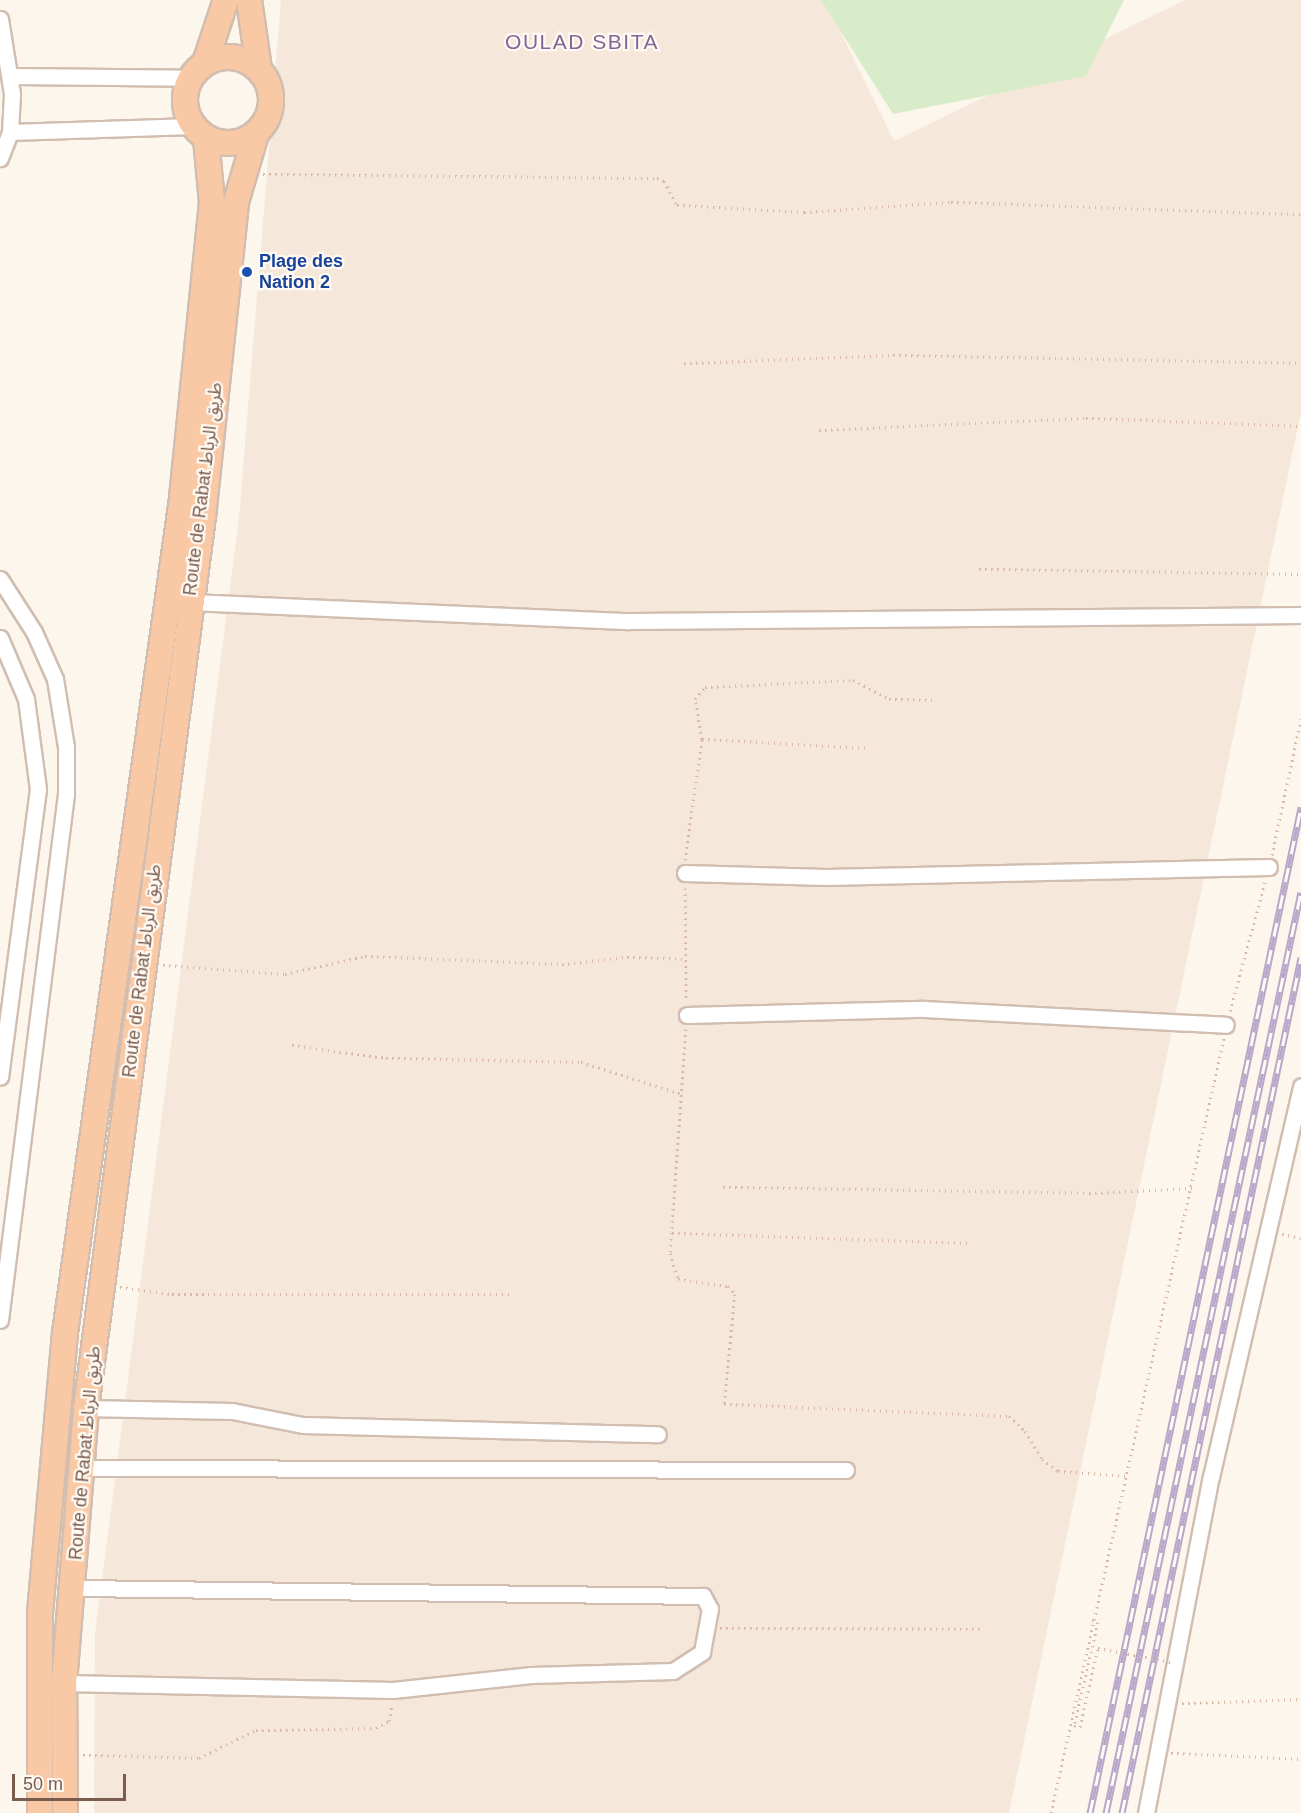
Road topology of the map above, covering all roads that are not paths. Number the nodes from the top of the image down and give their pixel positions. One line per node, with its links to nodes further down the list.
1 (226, 0): 5 (highway)
2 (249, 0): 4 (highway)
3 (0, 19): 6 (street)
4 (259, 69): 5 (highway); 9 (highway)
5 (198, 70): 6 (street); 8 (highway)
6 (12, 76): 7 (street)
7 (10, 132): 8 (street); 10 (street)
8 (200, 132): 9 (highway); 26 (highway, Route de Rabat طريق الرباط)
9 (256, 134): 12 (highway, Route de Rabat طريق الرباط)
10 (0, 158)
11 (0, 579): 21 (street)
12 (190, 602): 13 (street); 22 (highway, Route de Rabat طريق الرباط)
13 (1301, 615)
14 (0, 638): 19 (street)
15 (1269, 867): 16 (street)
16 (685, 873)
17 (687, 1015): 18 (street)
18 (1226, 1025)
19 (0, 1077)
20 (1301, 1086): 31 (street)
21 (0, 1320)
22 (86, 1408): 23 (street); 24 (highway, Route de Rabat طريق الرباط)
23 (658, 1434)
24 (83, 1468): 25 (street); 27 (highway, Route de Rabat طريق الرباط)
25 (846, 1470)
26 (43, 1585): 27 (highway); 29 (highway, Route de Rabat طريق الرباط)
27 (74, 1588): 28 (highway, Route de Rabat طريق الرباط); 28 (street)
28 (64, 1683): 30 (highway, Route de Rabat طريق الرباط)
29 (40, 1813)
30 (65, 1813)
31 (1146, 1813)

